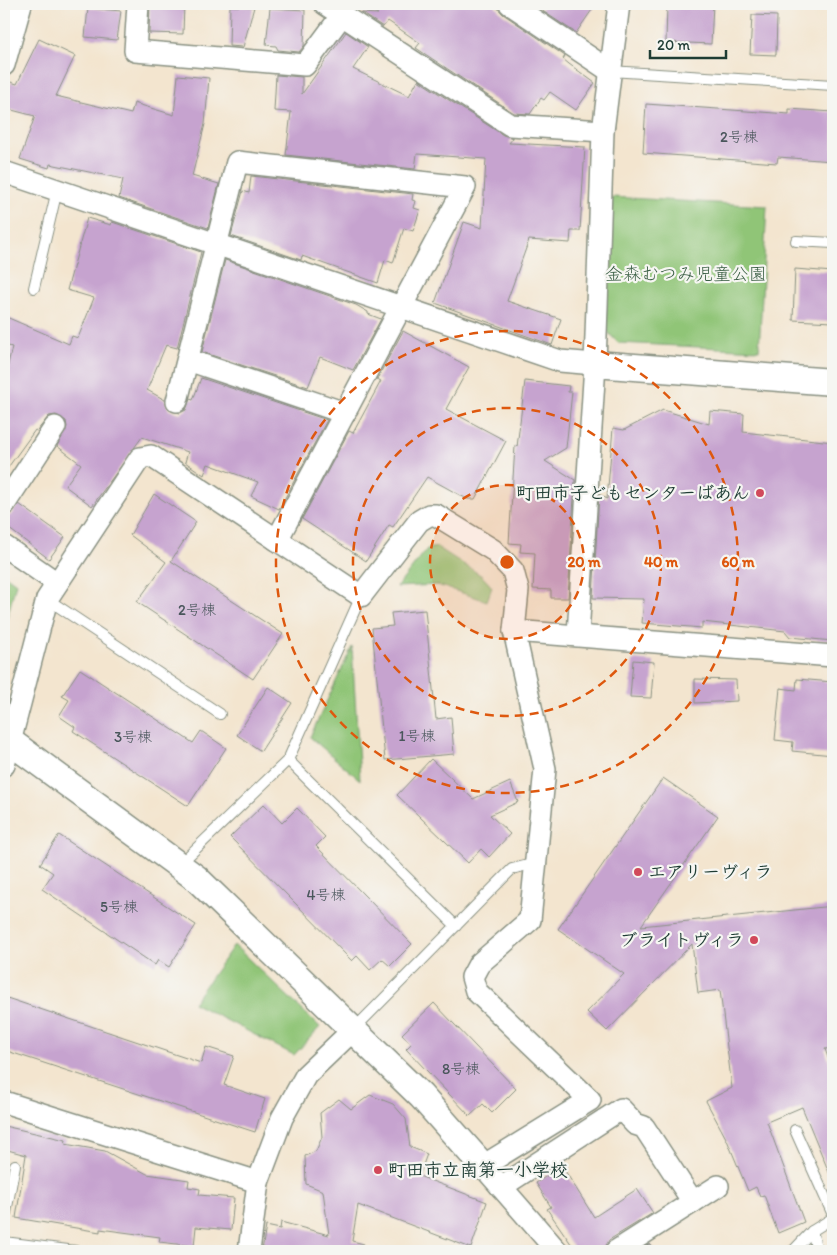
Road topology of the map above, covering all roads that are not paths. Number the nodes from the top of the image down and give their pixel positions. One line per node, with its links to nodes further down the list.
1 (21, 4): 6 (street)
2 (138, 4): 5 (street)
3 (510, 4): 7 (street)
4 (619, 4): 7 (street)
5 (334, 9): 9 (street)
6 (4, 65)
7 (610, 71): 8 (lane); 9 (street)
8 (833, 85)
9 (603, 131): 18 (street)
10 (4, 172): 11 (street)
11 (57, 190): 14 (street); 15 (lane)
12 (796, 240): 13 (lane)
13 (833, 243)
14 (216, 244): 16 (street); 16 (street); 17 (street)
15 (34, 288)
16 (401, 306): 18 (street); 21 (street)
17 (188, 360): 20 (street); 21 (street)
18 (595, 364): 19 (street); 29 (street)
19 (833, 382)
20 (177, 400)
21 (345, 413): 24 (street)
22 (55, 427): 23 (street)
23 (4, 505)
24 (277, 540): 26 (street); 27 (street)
25 (4, 546): 26 (street)
26 (52, 591): 31 (lane); 32 (street)
27 (361, 596): 28 (street); 33 (lane)
28 (514, 630): 29 (street); 34 (street)
29 (578, 634): 30 (street)
30 (833, 656)
31 (220, 714)
32 (6, 748): 35 (street)
33 (288, 760): 35 (lane); 36 (lane)
34 (536, 863): 36 (lane); 41 (street)
35 (179, 866): 37 (street)
36 (456, 926): 37 (lane)
37 (352, 1031): 41 (street); 42 (street)
38 (4, 1102): 42 (street)
39 (795, 1130): 46 (lane)
40 (15, 1165): 47 (lane)
41 (483, 1166): 44 (street)
42 (258, 1182): 51 (street)
43 (718, 1186): 45 (street)
44 (501, 1187): 45 (street); 52 (street)
45 (693, 1202): 53 (street)
46 (833, 1217): 48 (lane)
47 (4, 1223)
48 (812, 1231): 54 (lane); 55 (lane)
49 (4, 1242): 50 (lane)
50 (76, 1251)
51 (249, 1251)
52 (557, 1251)
53 (616, 1251)
54 (793, 1251)
55 (818, 1251)

